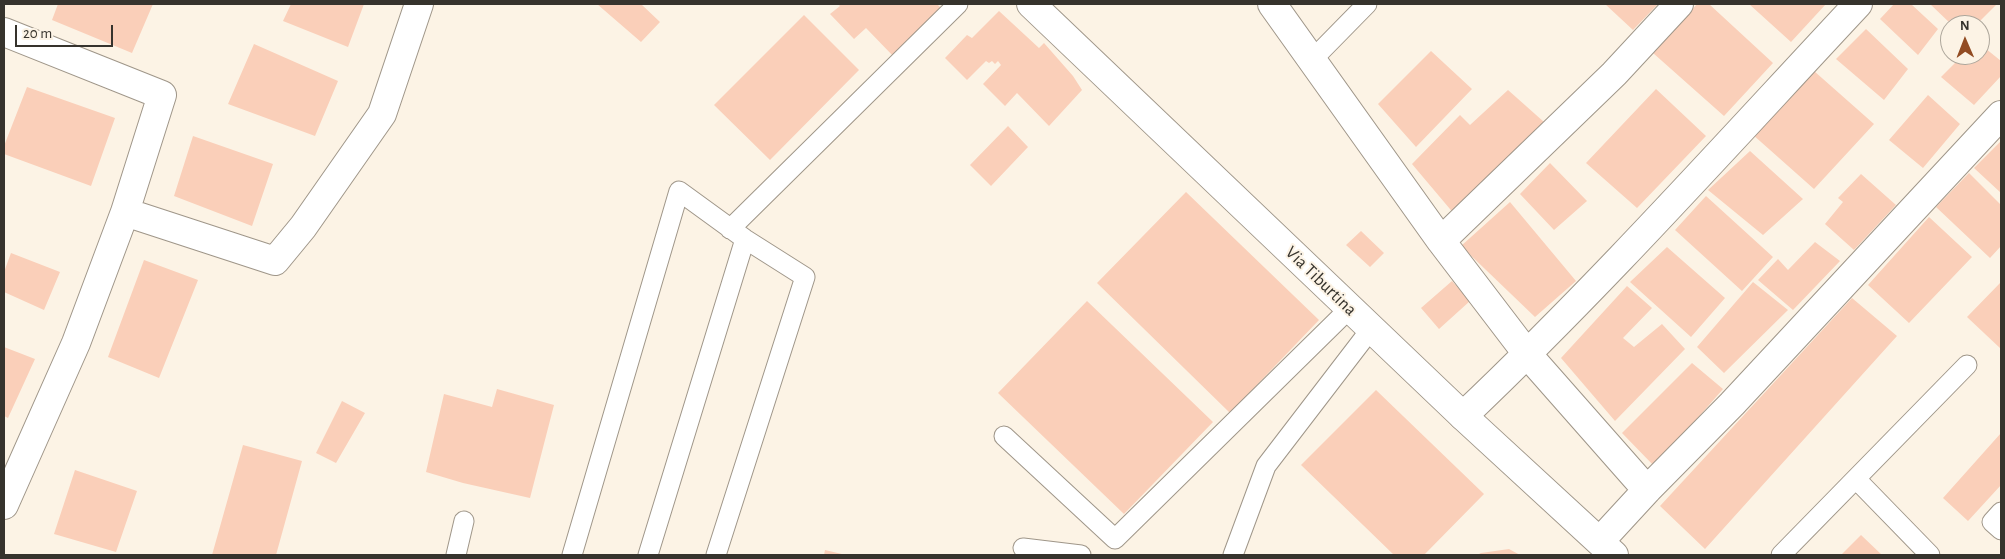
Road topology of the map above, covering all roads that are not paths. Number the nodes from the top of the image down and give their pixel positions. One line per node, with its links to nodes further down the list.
1 (419, 4): 11 (street)
2 (958, 4): 12 (lane)
3 (1031, 4): 14 (street, Via Tiburtina)
4 (1272, 4): 9 (street)
5 (1367, 4): 9 (lane)
6 (1678, 4): 13 (street)
7 (1858, 4): 16 (street)
8 (4, 32): 11 (street)
9 (1312, 60): 13 (street)
10 (2001, 115): 21 (street)
11 (124, 212): 22 (street)
12 (737, 234): 29 (lane); 30 (lane); 31 (lane)
13 (1441, 241): 16 (street)
14 (1350, 308): 15 (street, Via Tiburtina); 19 (lane)
15 (1372, 329): 18 (street, Via Tiburtina); 33 (lane)
16 (1528, 355): 18 (street); 21 (street)
17 (1967, 365): 20 (lane)
18 (1463, 416): 27 (street, Via Tiburtina)
19 (1004, 436)
20 (1856, 479): 34 (lane); 35 (lane)
21 (1647, 490): 27 (street)
22 (4, 505)
23 (2001, 512): 25 (lane)
24 (464, 521): 28 (lane)
25 (2001, 530)
26 (1023, 548): 32 (lane)
27 (1607, 548)
28 (456, 555)
29 (572, 555)
30 (648, 555)
31 (716, 555)
32 (1081, 555)
33 (1233, 555)
34 (1781, 555)
35 (1930, 555)

